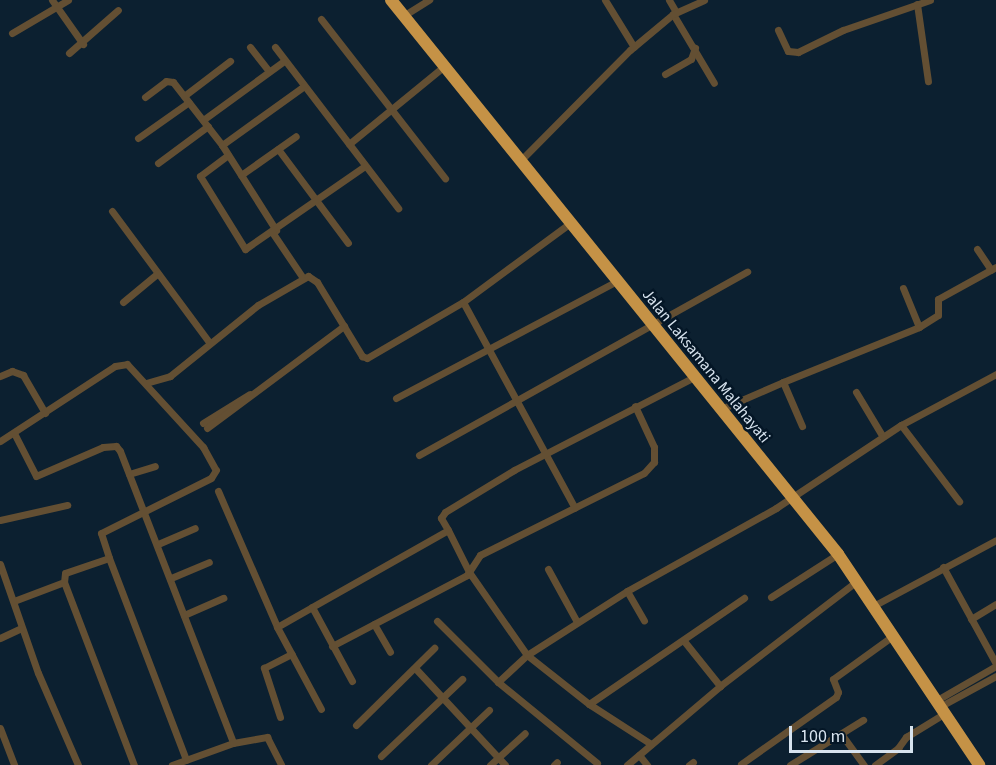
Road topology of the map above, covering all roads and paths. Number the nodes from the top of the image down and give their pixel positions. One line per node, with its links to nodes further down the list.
1 (68, 0): 8 (street)
2 (391, 0): 11 (highway, Jalan Laksamana Malahayati)
3 (429, 0): 11 (street)
4 (605, 0): 17 (street)
5 (669, 0): 10 (street)
6 (704, 0): 10 (street)
7 (923, 2): 13 (street); 26 (street)
8 (54, 3): 14 (street); 15 (street)
9 (118, 10): 15 (street)
10 (675, 13): 17 (street); 19 (street)
11 (403, 16): 23 (highway, Jalan Laksamana Malahayati)
12 (321, 19): 31 (street)
13 (778, 30)
14 (12, 33)
15 (83, 44): 20 (street)
16 (250, 47): 24 (street)
17 (634, 47): 39 (street)
18 (275, 48): 22 (street)
19 (695, 48): 25 (street); 27 (street)
20 (69, 53)
21 (230, 61): 30 (street)
22 (285, 61): 24 (street); 28 (street)
23 (443, 66): 31 (street); 39 (highway, Jalan Laksamana Malahayati)
24 (269, 71): 32 (street)
25 (665, 74)
26 (928, 81)
27 (714, 83)
28 (304, 86): 35 (street); 36 (street)
29 (146, 97): 30 (street)
30 (187, 99): 32 (street); 34 (street)
31 (394, 109): 35 (street); 43 (street)
32 (205, 123): 36 (street); 40 (street)
33 (296, 136): 37 (street)
34 (138, 138)
35 (349, 144): 41 (street)
36 (222, 146): 38 (street)
37 (278, 148): 42 (street); 44 (street)
38 (228, 155): 42 (street); 48 (street)
39 (520, 161): 47 (highway, Jalan Laksamana Malahayati)
40 (158, 163)
41 (365, 166): 44 (street); 45 (street)
42 (241, 175): 48 (street)
43 (445, 178)
44 (319, 200): 48 (street); 49 (street)
45 (398, 208)
46 (112, 211): 53 (street)
47 (570, 223): 55 (highway, Jalan Laksamana Malahayati); 58 (street)
48 (274, 231): 54 (street)
49 (348, 243)
50 (977, 249): 51 (street)
51 (994, 268): 61 (street)
52 (747, 272): 59 (street)
53 (158, 273): 57 (street); 62 (street)
54 (303, 278): 60 (street); 62 (street)
55 (617, 281): 59 (highway, Jalan Laksamana Malahayati); 63 (street)
56 (903, 288): 61 (street)
57 (123, 302)
58 (462, 302): 60 (street); 63 (street)
59 (651, 324): 66 (highway, Jalan Laksamana Malahayati); 71 (street)
60 (344, 326): 75 (street)
61 (919, 327): 67 (street)
62 (209, 342): 68 (street)
63 (490, 348): 70 (street); 71 (street)
64 (996, 374): 76 (street)
65 (0, 376): 74 (street)
66 (694, 378): 72 (street); 73 (highway, Jalan Laksamana Malahayati)
67 (783, 382): 73 (street); 77 (street)
68 (147, 383): 74 (street); 90 (street)
69 (856, 392): 79 (street)
70 (396, 398)
71 (519, 401): 81 (street); 82 (street)
72 (635, 406): 81 (street); 89 (street)
73 (721, 410): 86 (highway, Jalan Laksamana Malahayati)
74 (45, 413): 78 (street)
75 (205, 425)
76 (901, 425): 79 (street); 87 (street)
77 (802, 426)
78 (14, 433): 80 (street); 84 (street)
79 (883, 437): 86 (street)
80 (0, 441)
81 (546, 453): 89 (street); 93 (street)
82 (418, 454)
83 (155, 466): 84 (street)
84 (129, 474): 90 (street)
85 (218, 490): 120 (street)
86 (792, 497): 96 (highway, Jalan Laksamana Malahayati); 106 (street)
87 (958, 501)
88 (67, 505): 91 (street)
89 (574, 508): 102 (street)
90 (144, 512): 95 (street); 97 (street)
91 (0, 520)
92 (195, 528): 95 (street)
93 (448, 530): 102 (street); 113 (street)
94 (996, 540): 100 (street)
95 (158, 544): 103 (street)
96 (838, 554): 104 (highway, Jalan Laksamana Malahayati); 107 (street)
97 (109, 558): 105 (street); 154 (street)
98 (209, 562): 103 (street)
99 (0, 564): 110 (street)
100 (943, 567): 112 (street); 115 (street)
101 (548, 569): 118 (street)
102 (469, 572): 119 (street); 129 (street)
103 (171, 578): 114 (street)
104 (857, 581): 112 (highway, Jalan Laksamana Malahayati); 136 (street)
105 (64, 582): 110 (street); 159 (street)
106 (627, 591): 116 (street); 118 (street)
107 (771, 597)
108 (224, 598): 114 (street)
109 (744, 598): 124 (street)
110 (14, 600): 121 (street)
111 (996, 604): 115 (street)
112 (875, 605): 122 (highway, Jalan Laksamana Malahayati)
113 (312, 607): 120 (street); 125 (street)
114 (184, 615): 149 (street)
115 (971, 619): 130 (street)
116 (644, 620)
117 (437, 621): 135 (street)
118 (577, 621): 129 (street)
119 (374, 624): 125 (street); 127 (street)
120 (277, 627): 128 (street)
121 (21, 628): 123 (street); 158 (street)
122 (894, 635): 139 (highway, Jalan Laksamana Malahayati); 156 (street)
123 (0, 638)
124 (684, 641): 136 (street); 138 (street)
125 (332, 646): 134 (street)
126 (434, 648): 131 (street)
127 (390, 652)
128 (292, 654): 140 (street); 142 (street)
129 (527, 655): 135 (street); 138 (street)
130 (996, 665): 139 (street)
131 (415, 668): 137 (street); 144 (street)
132 (996, 676): 139 (street)
133 (462, 679): 137 (street)
134 (352, 681)
135 (498, 682): 155 (street)
136 (720, 686): 150 (street)
137 (443, 698): 146 (street); 152 (street)
138 (589, 704): 150 (street)
139 (941, 706): 169 (street); 170 (highway, Jalan Laksamana Malahayati)
140 (321, 709)
141 (489, 710): 146 (street)
142 (280, 717)
143 (863, 720): 148 (street)
144 (356, 725)
145 (0, 728): 157 (street)
146 (470, 728): 153 (street); 162 (street)
147 (525, 733): 153 (street)
148 (842, 735): 167 (street); 168 (street)
149 (232, 743): 154 (street); 161 (street)
150 (651, 744): 151 (street)
151 (639, 755): 165 (street); 166 (street)
152 (381, 756)
153 (497, 757): 163 (street); 164 (street)
154 (186, 760): 160 (street)
155 (597, 763)
156 (741, 764)
157 (14, 765)
158 (78, 765)
159 (134, 765)
160 (172, 765)
161 (281, 765)
162 (431, 765)
163 (490, 765)
164 (505, 765)
165 (627, 765)
166 (647, 765)
167 (790, 765)
168 (864, 765)
169 (875, 765)
170 (980, 765)

